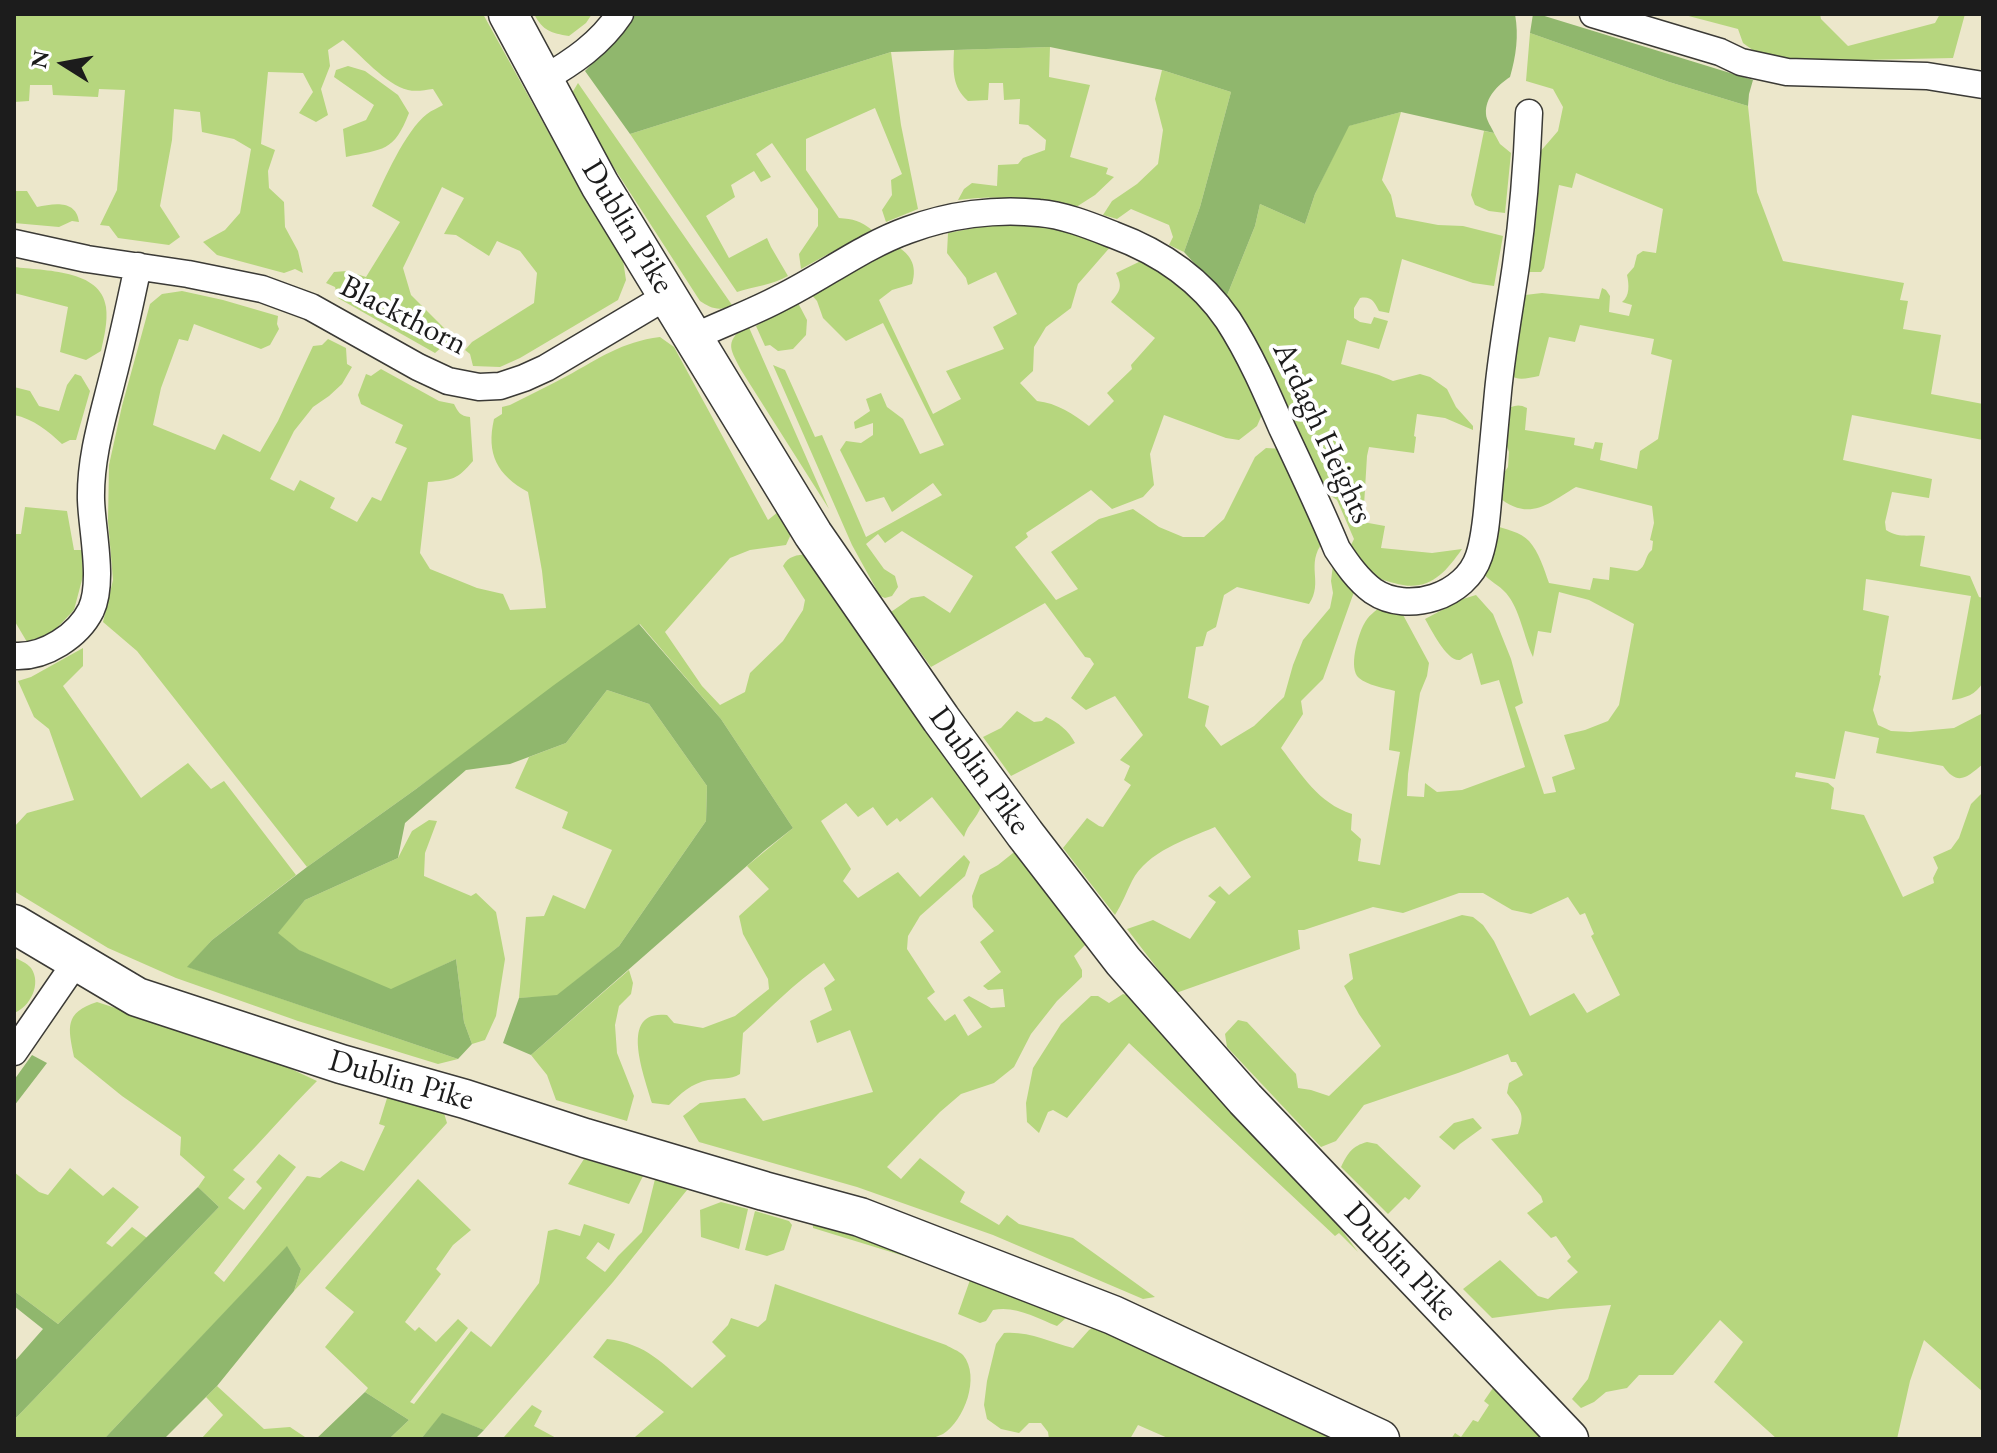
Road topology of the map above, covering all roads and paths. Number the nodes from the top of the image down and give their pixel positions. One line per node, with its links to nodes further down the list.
1 (508, 14): 4 (street, Dublin Pike)
2 (620, 14): 4 (street)
3 (1593, 14): 5 (street)
4 (542, 80): 9 (street, Dublin Pike)
5 (1983, 85)
6 (1529, 113): 10 (street, Ardagh Heights)
7 (14, 243): 8 (street, Blackthorn)
8 (138, 266): 9 (street, Blackthorn); 11 (street)
9 (667, 296): 10 (street, Dublin Pike)
10 (692, 338): 16 (street, Dublin Pike)
11 (16, 656)
12 (14, 924): 13 (street, Dublin Pike)
13 (76, 962): 14 (street); 15 (street, Dublin Pike)
14 (14, 1052)
15 (1380, 1439)
16 (1569, 1439)

